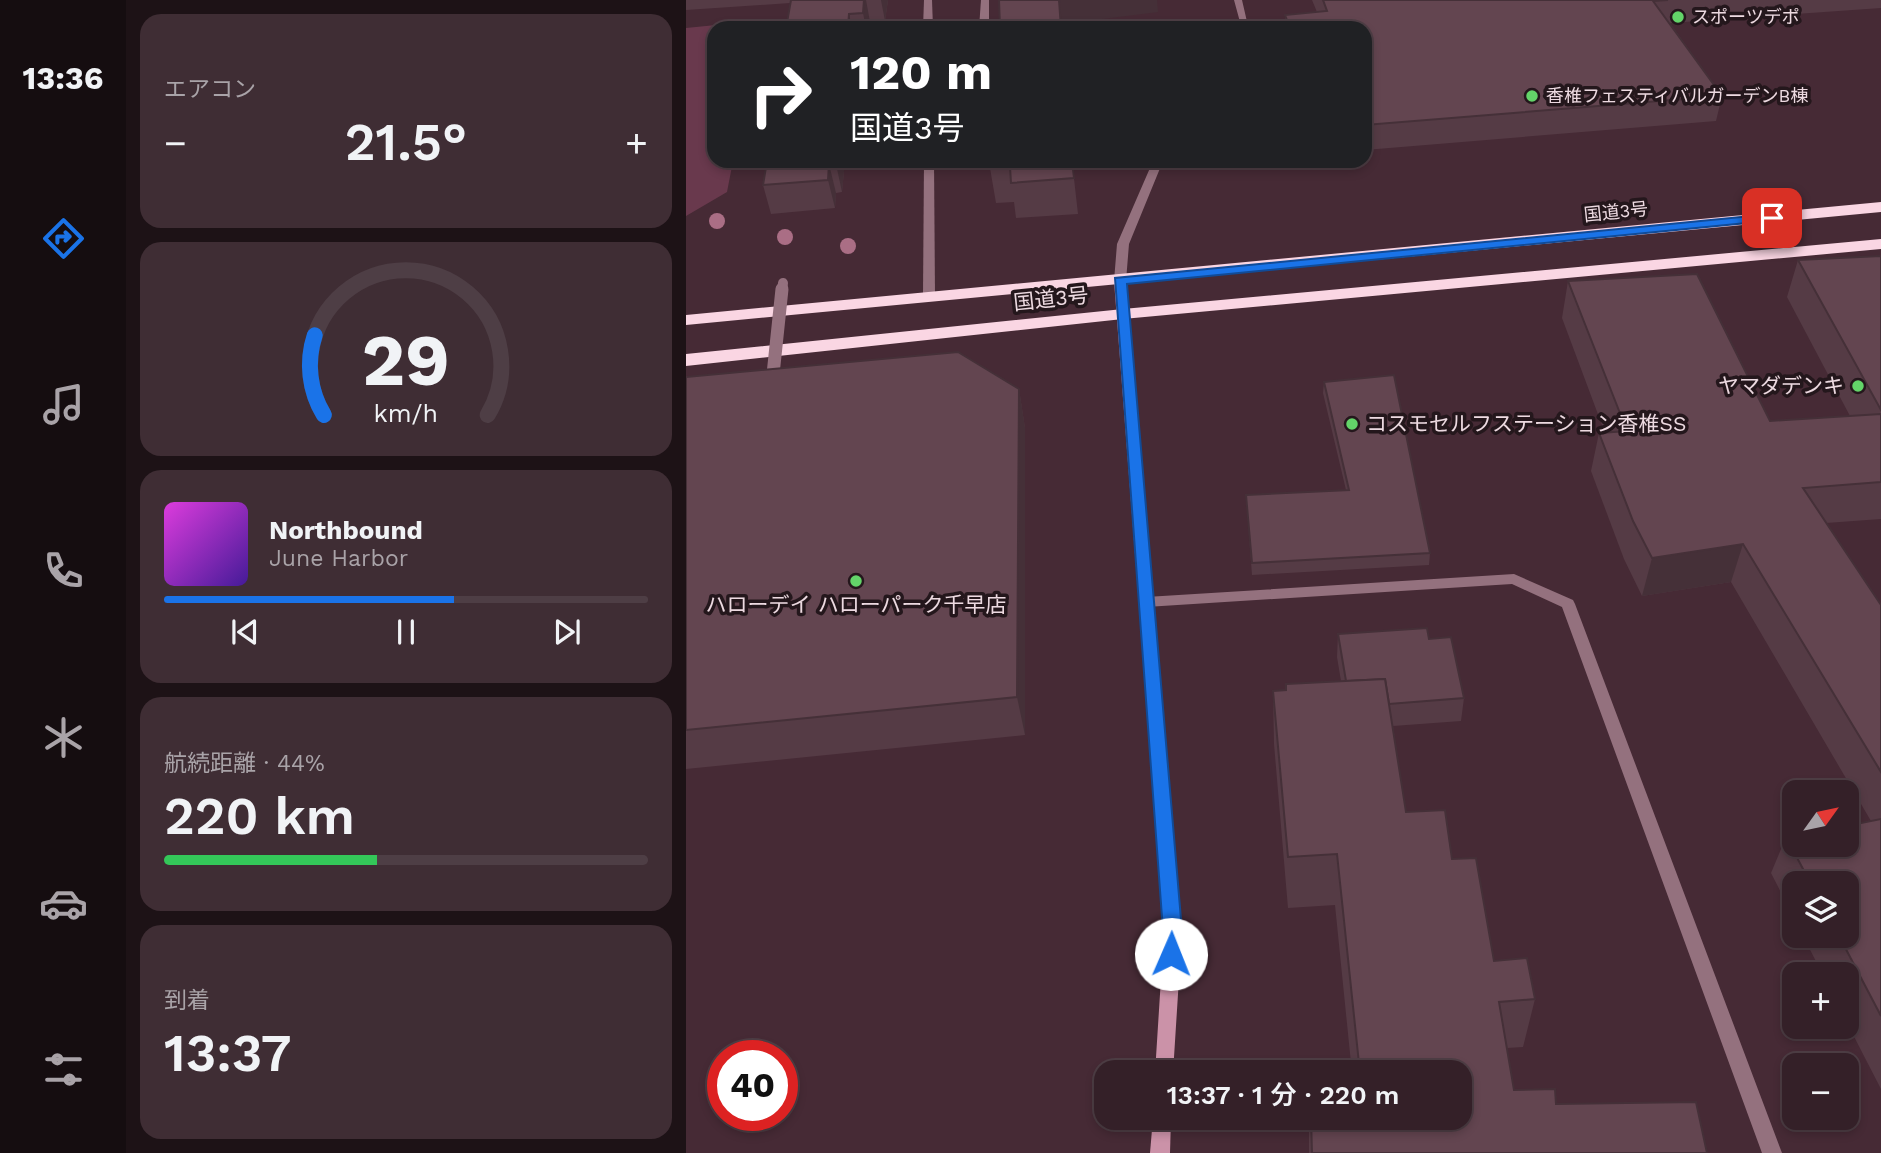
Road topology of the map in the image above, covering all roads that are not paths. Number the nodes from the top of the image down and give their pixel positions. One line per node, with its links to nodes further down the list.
1 (928, 0): 4 (street)
2 (985, 0): 5 (street)
3 (1238, 0): 6 (street)
4 (928, 21)
5 (984, 21)
6 (1244, 21)
7 (929, 168): 13 (street)
8 (1155, 168): 11 (street)
9 (1881, 207): 11 (highway, 国道3号)
10 (1881, 244): 14 (highway, 国道3号)
11 (1120, 281): 13 (highway, 国道3号); 14 (street)
12 (783, 283): 17 (street, bridge)
13 (929, 295): 15 (highway, 国道3号)
14 (1123, 314): 16 (highway, 国道3号); 18 (street)
15 (686, 320)
16 (686, 360)
17 (772, 384)
18 (1146, 602): 19 (street); 22 (street)
19 (1165, 1060)
20 (1161, 1130): 21 (street)
21 (1160, 1153)
22 (1772, 1153)

